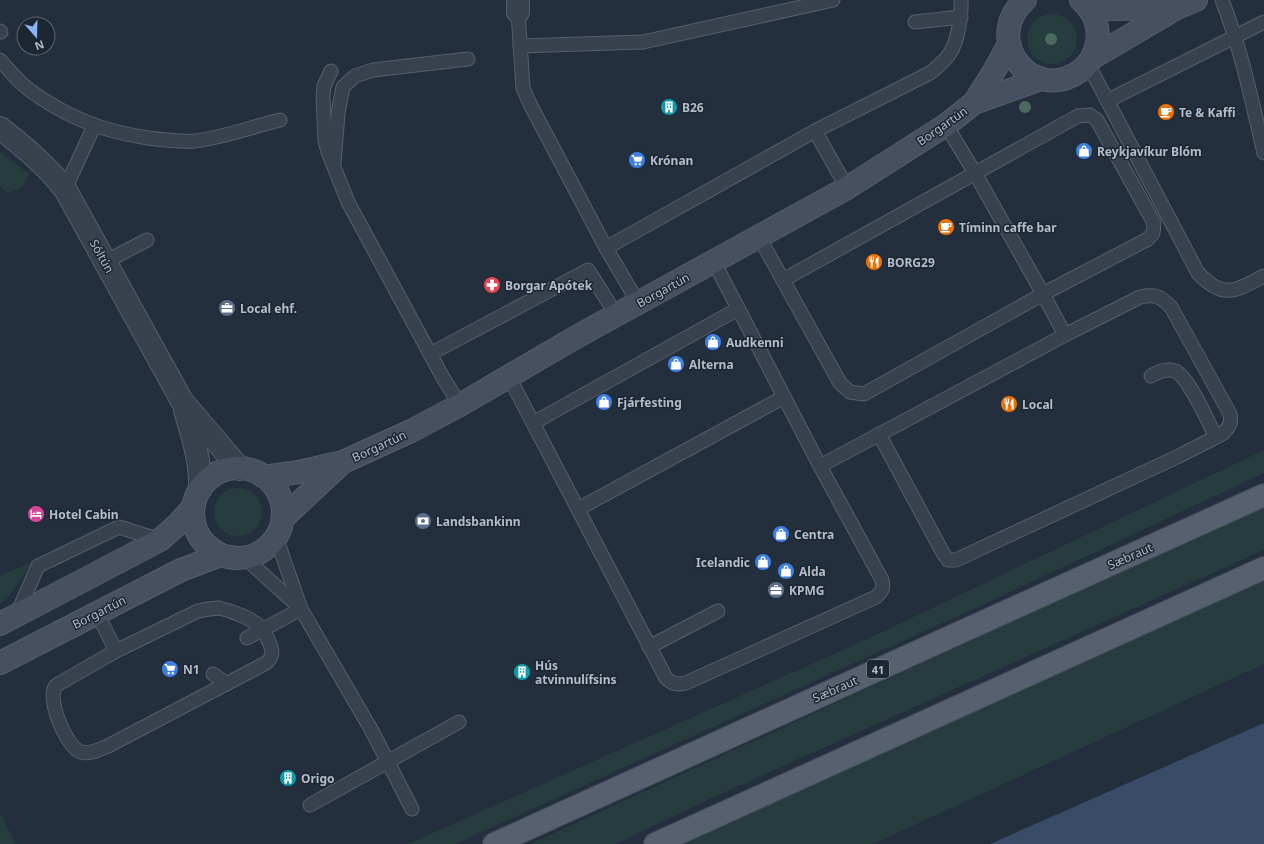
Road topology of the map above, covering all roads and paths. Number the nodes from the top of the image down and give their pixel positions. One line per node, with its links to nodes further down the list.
1 (833, 0): 13 (lane)
2 (960, 0): 8 (lane)
3 (1024, 0): 12 (street, Borgartún)
4 (1222, 0): 11 (lane)
5 (1085, 4): 6 (street, Borgartún); 16 (street, Borgartún)
6 (1187, 4): 16 (street, Borgartún)
7 (518, 6): 13 (lane)
8 (961, 17): 9 (lane); 25 (lane)
9 (915, 22)
10 (1264, 22): 11 (lane)
11 (1235, 37): 19 (lane); 26 (lane)
12 (1009, 44): 18 (street, Borgartún); 20 (street, Borgartún)
13 (520, 46): 33 (lane)
14 (468, 59): 27 (lane)
15 (0, 60): 23 (lane)
16 (1090, 61): 18 (street, Borgartún); 19 (lane)
17 (331, 72): 27 (lane)
18 (1041, 79): 20 (street, Borgartún)
19 (1107, 101): 36 (lane)
20 (974, 103): 22 (street, Borgartún)
21 (280, 120): 23 (lane)
22 (946, 125): 28 (lane); 29 (street, Borgartún)
23 (94, 126): 30 (lane)
24 (0, 128): 30 (street, Sóltún)
25 (815, 131): 29 (lane); 33 (lane)
26 (1264, 152)
27 (334, 166): 43 (lane)
28 (975, 173): 37 (lane); 38 (lane); 38 (lane)
29 (847, 188): 31 (street, Borgartún)
30 (65, 189): 34 (street, Sóltún)
31 (759, 237): 35 (street, Borgartún); 37 (lane)
32 (147, 240): 34 (lane)
33 (606, 248): 39 (lane)
34 (106, 262): 47 (street, Sóltún)
35 (714, 262): 39 (street, Borgartún); 40 (lane)
36 (1264, 276)
37 (783, 280): 38 (lane)
38 (1043, 294): 42 (lane)
39 (639, 304): 41 (street, Borgartún)
40 (738, 309): 46 (lane); 49 (lane)
41 (617, 316): 43 (lane); 44 (street, Borgartún)
42 (1065, 335): 50 (lane); 51 (lane)
43 (430, 354): 48 (lane)
44 (509, 376): 48 (street, Borgartún); 49 (lane)
45 (1151, 376): 51 (lane)
46 (784, 397): 53 (lane); 58 (lane)
47 (182, 402): 54 (street, Sóltún); 57 (street, Sóltún)
48 (460, 405): 52 (street, Borgartún)
49 (533, 423): 58 (lane)
50 (879, 434): 51 (lane); 53 (lane)
51 (1216, 437)
52 (343, 462): 55 (street, Borgartún); 59 (street, Borgartún)
53 (820, 466): 70 (lane)
54 (240, 469): 55 (street, Borgartún); 57 (street, Borgartún)
55 (264, 477): 59 (street, Borgartún)
56 (1264, 496): 79 (main road, Sæbraut / 41)
57 (197, 498): 60 (street, Borgartún); 61 (street, Borgartún)
58 (578, 509): 70 (lane)
59 (279, 528): 62 (street, Borgartún); 64 (lane)
60 (160, 540): 67 (street, Borgartún); 67 (lane)
61 (221, 555): 62 (street, Borgartún); 66 (street, Borgartún)
62 (246, 558): 64 (lane)
63 (1264, 568): 80 (main road)
64 (301, 609): 68 (lane); 76 (lane)
65 (718, 611): 70 (lane)
66 (97, 613): 71 (lane); 72 (street, Borgartún)
67 (9, 619)
68 (263, 629): 69 (lane); 71 (lane); 74 (lane)
69 (247, 638)
70 (650, 647)
71 (116, 651): 74 (lane)
72 (0, 663)
73 (213, 674): 74 (lane)
74 (227, 684)
75 (459, 722): 76 (lane)
76 (388, 762): 77 (lane); 78 (lane)
77 (310, 805)
78 (412, 809)
79 (494, 844)
80 (655, 844)

